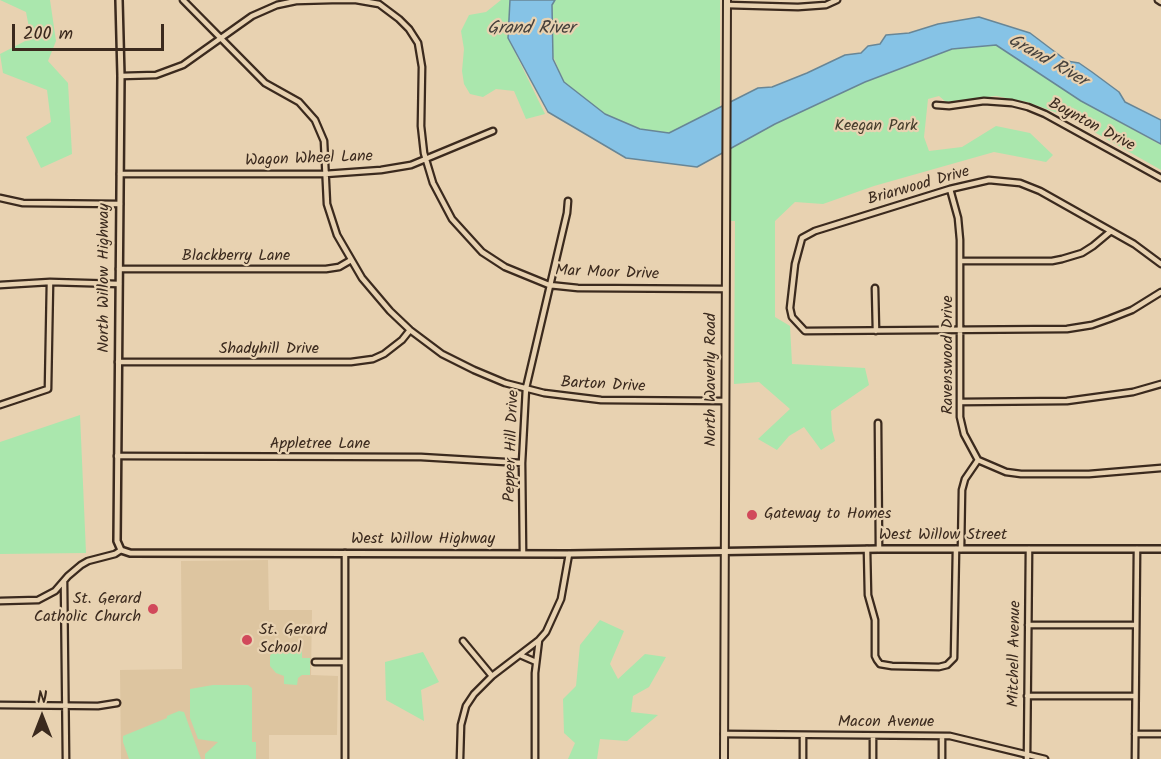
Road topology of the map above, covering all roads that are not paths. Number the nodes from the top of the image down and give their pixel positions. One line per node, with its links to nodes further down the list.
1 (183, 0): 5 (street, Barton Drive)
2 (837, 0): 4 (street)
3 (119, 2): 6 (street, North Willow Highway)
4 (727, 3): 27 (main road, North Waverly Road)
5 (221, 39): 6 (street, Mar Moor Drive); 9 (street, Mar Moor Drive); 11 (street, Barton Drive)
6 (121, 76): 10 (street, North Willow Highway)
7 (936, 105): 12 (street, Boynton Drive)
8 (493, 131): 9 (street, Wagon Wheel Lane)
9 (426, 160): 11 (street, Wagon Wheel Lane); 25 (street, Mar Moor Drive)
10 (120, 174): 11 (street, Wagon Wheel Lane); 16 (street, North Willow Highway)
11 (325, 174): 18 (street, Barton Drive)
12 (1161, 178)
13 (950, 189): 17 (street, Briarwood Drive); 19 (street, Ravenswood Drive); 31 (street, Briarwood Drive)
14 (0, 198): 16 (street)
15 (568, 201): 25 (street, Pepper Hill Drive)
16 (120, 204): 21 (street, North Willow Highway)
17 (1111, 231): 19 (street); 20 (street, Briarwood Drive)
18 (351, 261): 21 (street, Blackberry Lane); 29 (street, Barton Drive)
19 (961, 261): 30 (street, Ravenswood Drive)
20 (1161, 264)
21 (119, 269): 23 (street, North Willow Highway)
22 (50, 282): 23 (street); 24 (street); 37 (street)
23 (119, 284): 32 (street, North Willow Highway)
24 (0, 285)
25 (549, 285): 27 (street, Mar Moor Drive); 34 (street, Pepper Hill Drive)
26 (876, 288): 31 (street)
27 (725, 289): 35 (main road, North Waverly Road)
28 (1161, 292): 30 (street)
29 (410, 330): 32 (street, Shadyhill Drive); 34 (street, Barton Drive)
30 (960, 330): 31 (street); 36 (street, Ravenswood Drive)
31 (876, 331)
32 (118, 362): 39 (street, North Willow Highway)
33 (1161, 384): 36 (street)
34 (526, 388): 35 (street, Barton Drive); 41 (street, Pepper Hill Drive)
35 (725, 401): 50 (main road, North Waverly Road)
36 (960, 402): 40 (street, Ravenswood Drive)
37 (0, 405)
38 (878, 423): 44 (street)
39 (117, 456): 41 (street, Appletree Lane); 49 (street, North Willow Highway)
40 (978, 460): 42 (street); 45 (street)
41 (522, 463): 52 (street, Pepper Hill Drive)
42 (1161, 468)
43 (867, 549): 44 (street, West Willow Street); 45 (street); 50 (street, West Willow Street)
44 (879, 549): 45 (street, West Willow Street)
45 (958, 549): 46 (street, West Willow Street)
46 (1029, 549): 47 (street, West Willow Street); 56 (street, Mitchell Avenue)
47 (1137, 549): 48 (street, West Willow Street); 57 (street)
48 (1161, 549)
49 (121, 550): 51 (street, West Willow Highway); 54 (street)
50 (725, 552): 53 (street, West Willow Highway); 70 (main road, North Waverly Road)
51 (345, 553): 52 (street, West Willow Highway); 62 (street)
52 (523, 553): 53 (street, West Willow Highway)
53 (569, 554): 58 (street)
54 (64, 582): 55 (street); 69 (street)
55 (0, 601)
56 (1028, 625): 57 (street); 65 (street, Mitchell Avenue)
57 (1136, 625): 66 (street)
58 (539, 640): 60 (street); 63 (street)
59 (463, 641): 64 (street)
60 (520, 655): 63 (street); 64 (street)
61 (315, 662): 62 (street)
62 (345, 662): 78 (street)
63 (536, 662): 80 (street)
64 (492, 676): 79 (street)
65 (1027, 696): 66 (street); 76 (street, Mitchell Avenue)
66 (1136, 696): 71 (street)
67 (117, 703): 69 (street)
68 (0, 705): 69 (street)
69 (66, 705): 77 (street)
70 (724, 734): 73 (street, Macon Avenue); 81 (main road, North Waverly Road)
71 (1135, 734): 72 (street); 86 (street)
72 (1161, 734)
73 (803, 735): 74 (street, Macon Avenue); 82 (street)
74 (873, 736): 75 (street, Macon Avenue); 83 (street)
75 (942, 736): 76 (street, Macon Avenue); 84 (street)
76 (1027, 757): 85 (street, Macon Avenue)
77 (66, 759)
78 (345, 759)
79 (460, 759)
80 (535, 759)
81 (724, 759)
82 (803, 759)
83 (873, 759)
84 (942, 759)
85 (1044, 759)
86 (1135, 759)

